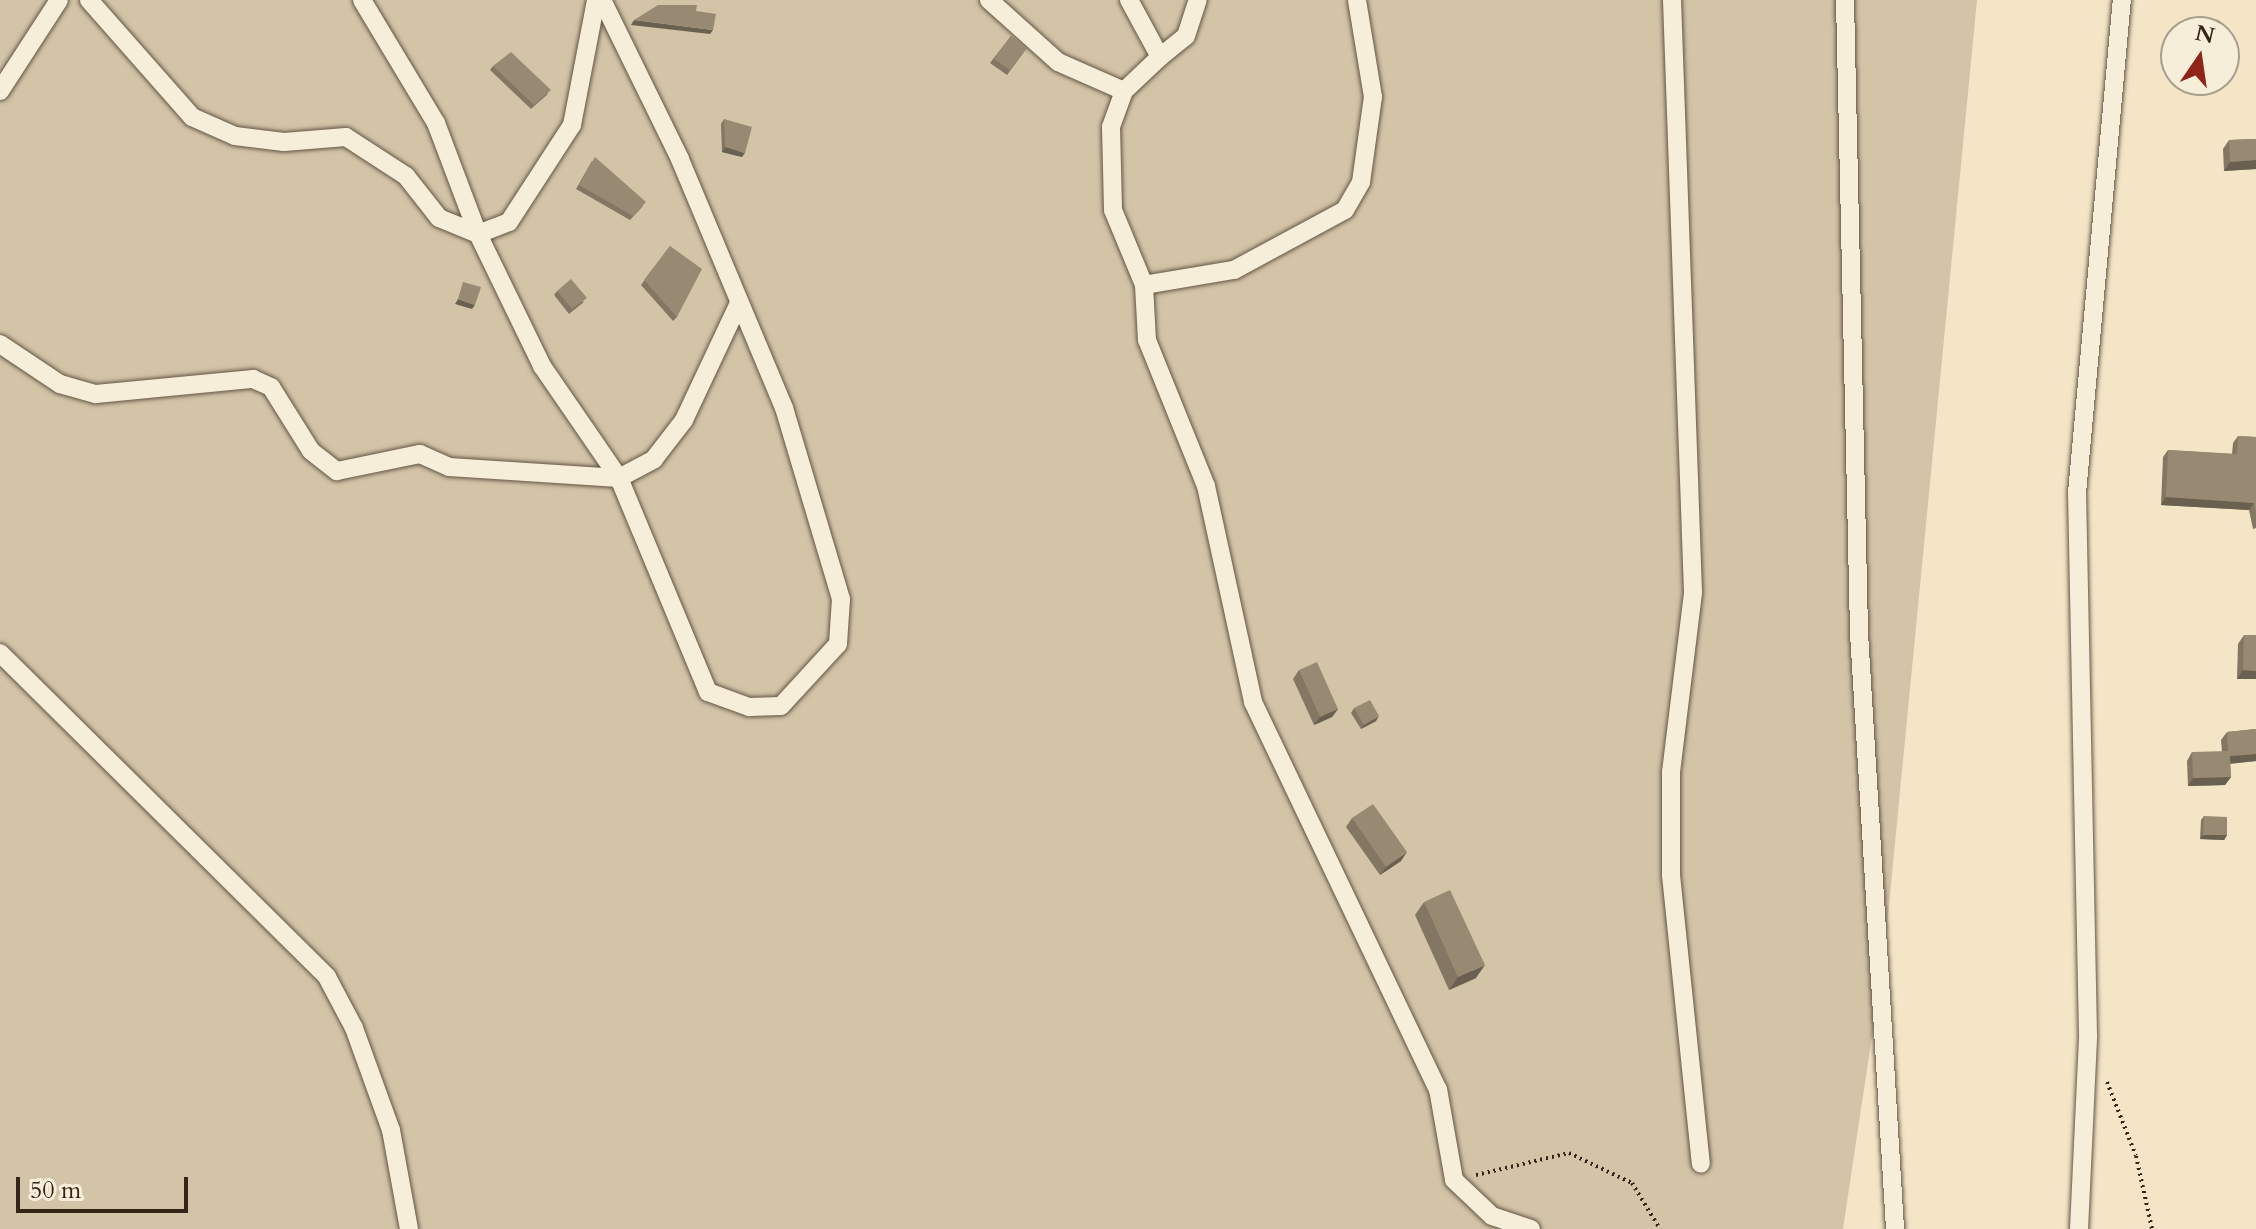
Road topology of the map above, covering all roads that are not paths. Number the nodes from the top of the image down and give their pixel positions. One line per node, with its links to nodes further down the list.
1 (59, 0): 13 (street)
2 (89, 0): 15 (street)
3 (362, 0): 15 (street)
4 (599, 0): 15 (street); 17 (street)
5 (989, 0): 14 (street)
6 (1129, 0): 12 (street)
7 (1198, 0): 12 (street)
8 (1357, 0): 16 (street)
9 (1672, 0): 21 (street)
10 (1845, 0): 24 (street)
11 (2122, 0): 25 (street)
12 (1160, 57): 14 (street)
13 (0, 91)
14 (1124, 91): 16 (street)
15 (478, 234): 19 (street)
16 (1144, 285): 23 (street)
17 (738, 305): 19 (street); 19 (street)
18 (0, 344): 19 (street)
19 (619, 478)
20 (0, 653): 22 (street)
21 (1701, 1163)
22 (409, 1229)
23 (1531, 1229)
24 (1895, 1229)
25 (2079, 1229)

